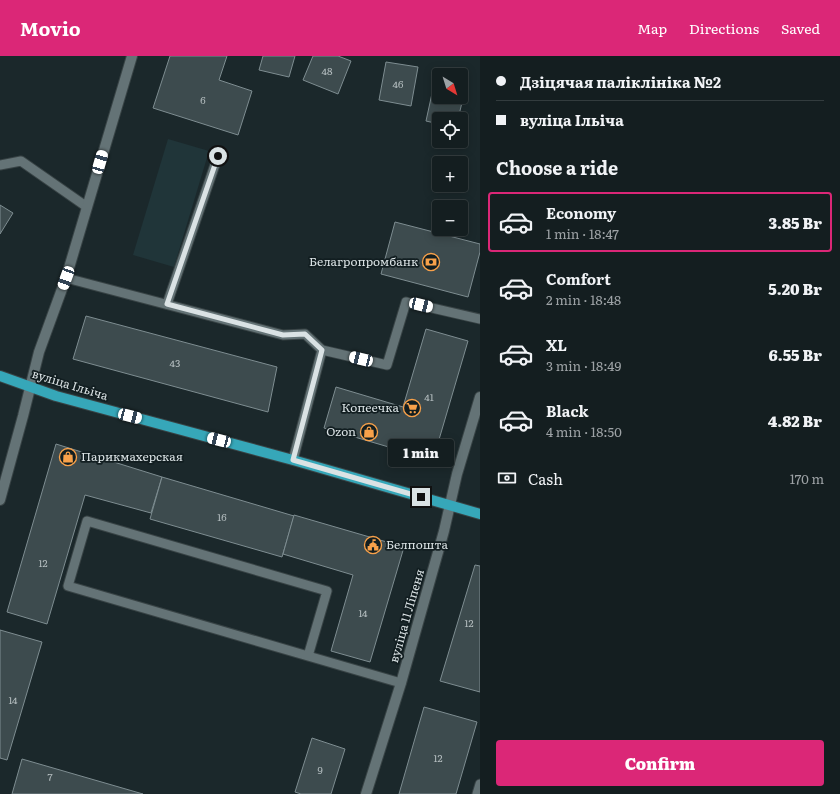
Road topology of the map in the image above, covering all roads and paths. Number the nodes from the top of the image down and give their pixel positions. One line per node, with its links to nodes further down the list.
1 (132, 56): 4 (street)
2 (218, 156): 6 (lane)
3 (0, 165): 4 (lane)
4 (87, 207): 5 (street)
5 (66, 278): 6 (lane); 10 (street)
6 (167, 304): 8 (lane)
7 (480, 319): 8 (lane)
8 (322, 350): 12 (lane)
9 (0, 376): 10 (main road, вуліца Ільіча)
10 (30, 387): 12 (main road, вуліца Ільіча); 13 (street)
11 (480, 397): 14 (street, вуліца 11 Ліпеня)
12 (293, 460): 14 (main road, вуліца Ільіча)
13 (0, 500)
14 (451, 506): 15 (main road, вуліца Ільіча); 17 (street, вуліца 11 Ліпеня)
15 (480, 514)
16 (308, 656): 16 (lane); 17 (lane)
17 (401, 683): 19 (street, вуліца 11 Ліпеня)
18 (480, 784): 20 (lane)
19 (366, 794)
20 (477, 794)

